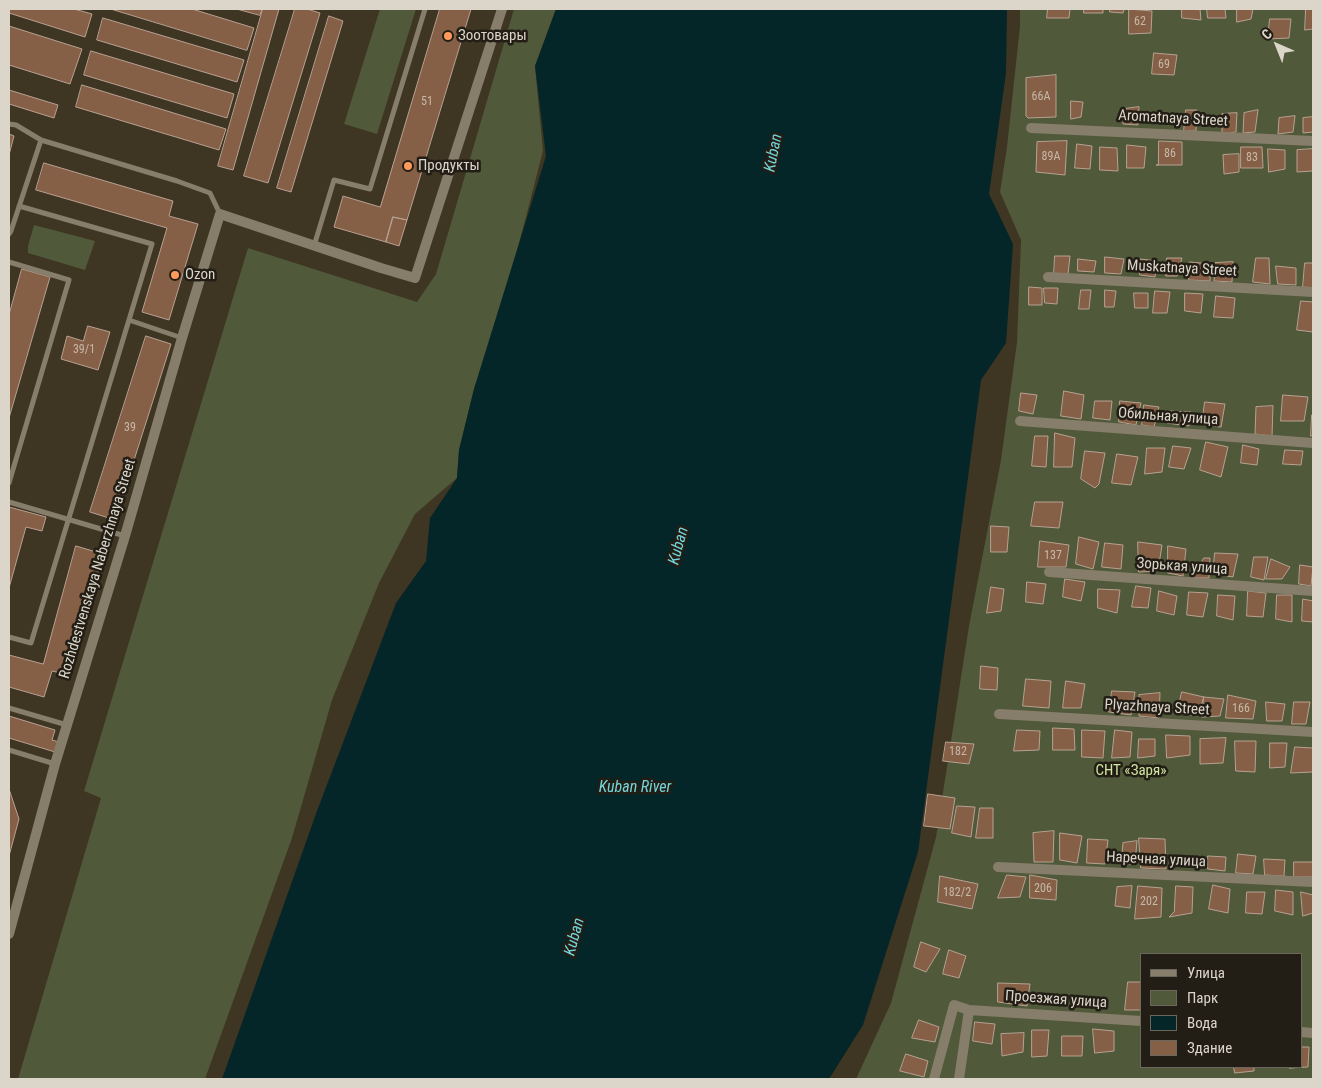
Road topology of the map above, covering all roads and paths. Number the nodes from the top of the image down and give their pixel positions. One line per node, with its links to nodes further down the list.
1 (425, 9): 10 (lane)
2 (502, 9): 10 (street)
3 (9, 124): 5 (lane)
4 (1031, 128): 6 (street, Aromatnaya Street)
5 (41, 140): 7 (lane); 8 (lane)
6 (1313, 141)
7 (19, 206): 9 (lane); 14 (lane)
8 (220, 214): 10 (street); 15 (street, Rozhdestvenskaya Naberzhnaya Street)
9 (9, 234)
10 (314, 246)
11 (9, 262): 18 (lane)
12 (1048, 276): 13 (street, Muskatnaya Street)
13 (1313, 292)
14 (129, 320): 15 (lane); 20 (lane)
15 (182, 338): 21 (street, Rozhdestvenskaya Naberzhnaya Street)
16 (1020, 421): 17 (street, Обильная улица)
17 (1313, 443)
18 (9, 483)
19 (9, 502): 20 (lane)
20 (68, 519): 21 (lane); 24 (lane)
21 (125, 536): 27 (street, Rozhdestvenskaya Naberzhnaya Street)
22 (1049, 572): 23 (street, Зорькая улица)
23 (1313, 591)
24 (9, 637)
25 (9, 708): 27 (lane)
26 (999, 714): 28 (street, Plyazhnaya Street)
27 (67, 725): 30 (street, Rozhdestvenskaya Naberzhnaya Street)
28 (1313, 732)
29 (9, 750): 30 (lane)
30 (55, 764): 33 (street, Rozhdestvenskaya Naberzhnaya Street)
31 (998, 867): 32 (street, Наречная улица)
32 (1313, 882)
33 (9, 934)
34 (969, 1010): 35 (street, Проезжая улица); 36 (street, Проезжая улица); 37 (street)
35 (1140, 1021)
36 (934, 1079)
37 (959, 1079)

